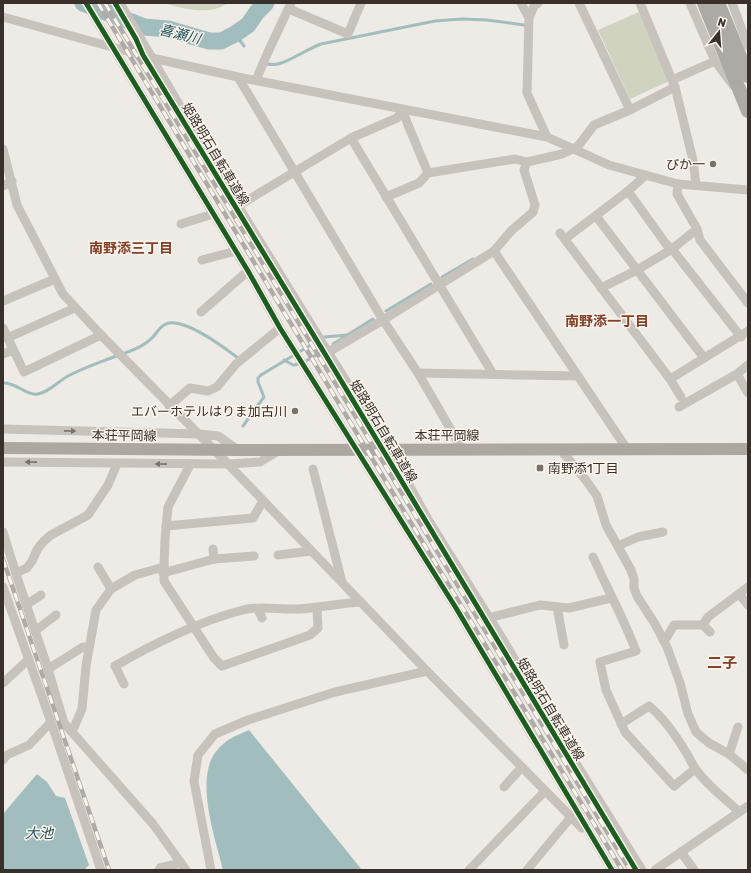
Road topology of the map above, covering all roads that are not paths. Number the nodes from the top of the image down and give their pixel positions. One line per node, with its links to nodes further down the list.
1 (86, 3): 16 (street)
2 (120, 3): 17 (street)
3 (361, 3): 12 (street)
4 (521, 3): 14 (street)
5 (538, 3): 14 (street)
6 (579, 3): 25 (street)
7 (640, 3): 22 (street)
8 (690, 3): 18 (street)
9 (704, 3): 23 (highway)
10 (718, 3): 19 (highway)
11 (732, 3): 15 (street)
12 (290, 6): 21 (street)
13 (3, 17): 16 (street)
14 (529, 18): 26 (street)
15 (748, 46)
16 (113, 47): 17 (street); 42 (street)
17 (152, 58): 20 (street); 41 (street)
18 (715, 61): 22 (street); 23 (street)
19 (748, 76)
20 (238, 77): 21 (street); 31 (street)
21 (256, 80): 24 (street)
22 (674, 83): 25 (street); 37 (street)
23 (746, 105)
24 (403, 110): 26 (street); 27 (street); 32 (street)
25 (630, 110): 29 (street)
26 (547, 137): 29 (street)
27 (351, 138): 31 (street); 40 (street)
28 (3, 149): 34 (street)
29 (573, 150): 30 (street); 33 (street)
30 (527, 162): 32 (street); 48 (street)
31 (293, 172): 41 (street); 59 (street)
32 (428, 173): 40 (street)
33 (646, 175): 35 (street); 39 (street)
34 (12, 181): 36 (street); 52 (street)
35 (678, 184): 37 (street); 45 (street)
36 (3, 186)
37 (696, 186): 38 (street)
38 (748, 190)
39 (628, 191): 43 (street); 46 (street)
40 (386, 197): 53 (street)
41 (238, 206): 66 (street)
42 (214, 214): 44 (street); 47 (street)
43 (596, 216): 50 (street); 54 (street)
44 (181, 224)
45 (697, 229): 46 (street); 56 (street)
46 (672, 249): 50 (street); 62 (street)
47 (236, 251): 49 (street); 51 (street)
48 (494, 251): 53 (street); 73 (street)
49 (202, 260)
50 (637, 270): 54 (street); 68 (street)
51 (248, 271): 58 (street); 61 (street)
52 (55, 279): 55 (street); 57 (street)
53 (440, 286): 59 (street); 71 (street)
54 (601, 288): 74 (street)
55 (3, 301)
56 (748, 303)
57 (75, 308): 63 (street); 64 (street)
58 (201, 312)
59 (383, 320): 66 (street); 70 (street)
60 (3, 328): 64 (street)
61 (280, 328): 77 (street); 82 (street)
62 (744, 334): 68 (street)
63 (101, 336): 65 (street); 77 (street)
64 (7, 338): 65 (street)
65 (13, 350): 67 (street)
66 (326, 353): 83 (street)
67 (3, 354)
68 (704, 358): 74 (street)
69 (748, 365): 72 (street)
70 (418, 373): 71 (street); 90 (street)
71 (493, 374): 73 (street)
72 (737, 374): 75 (street); 78 (street)
73 (578, 376): 85 (street)
74 (670, 379): 76 (street)
75 (748, 393)
76 (681, 397)
77 (169, 406): 80 (street)
78 (679, 407)
79 (3, 429): 80 (street, one-way to 80)
80 (199, 434): 87 (street); 88 (street)
81 (3, 448): 87 (main road, 本荘平岡線)
82 (356, 449): 83 (main road, 本荘平岡線); 89 (main road, 本荘平岡線); 152 (street)
83 (389, 449): 90 (main road, 本荘平岡線); 125 (street)
84 (560, 449): 85 (main road, 本荘平岡線); 90 (main road, 本荘平岡線); 100 (street)
85 (627, 449): 86 (main road, 本荘平岡線)
86 (748, 449)
87 (214, 450): 88 (main road, 本荘平岡線); 93 (street)
88 (238, 450): 89 (main road, 本荘平岡線)
89 (280, 450): 93 (street)
90 (462, 450)
91 (3, 462): 92 (street, one-way to 91)
92 (117, 464): 94 (street, one-way to 92); 109 (street)
93 (228, 464): 94 (street); 96 (street)
94 (190, 465): 97 (street)
95 (313, 469): 110 (street)
96 (263, 501): 97 (street); 102 (street)
97 (166, 526): 108 (street)
98 (3, 532): 109 (street)
99 (663, 532): 100 (street)
100 (618, 546): 130 (street)
101 (213, 549): 106 (street)
102 (311, 551): 103 (street); 110 (street)
103 (278, 555)
104 (254, 556): 106 (street)
105 (593, 557): 116 (street)
106 (214, 560): 108 (street)
107 (98, 567): 112 (street)
108 (164, 570): 112 (street); 127 (street)
109 (17, 576): 113 (street); 118 (street)
110 (342, 582): 117 (street)
111 (748, 587): 114 (street)
112 (111, 589): 141 (street)
113 (4, 591): 133 (street)
114 (739, 594): 119 (street); 126 (street)
115 (42, 596): 118 (street)
116 (611, 598): 120 (street); 139 (street)
117 (361, 602): 122 (street); 135 (street)
118 (26, 605): 128 (street)
119 (748, 605)
120 (557, 607): 125 (street); 131 (street)
121 (258, 608): 122 (street); 124 (street); 127 (street)
122 (317, 608): 127 (street)
123 (56, 616): 128 (street)
124 (262, 618)
125 (488, 618): 161 (street)
126 (703, 625): 129 (street); 130 (street)
127 (193, 628): 137 (street)
128 (35, 631): 134 (street)
129 (710, 632)
130 (663, 640): 142 (street)
131 (564, 645)
132 (83, 647): 134 (street)
133 (29, 659): 136 (street); 138 (street)
134 (48, 669): 141 (street)
135 (427, 671): 144 (street); 157 (street)
136 (3, 683)
137 (124, 684)
138 (51, 722): 143 (street); 155 (street)
139 (621, 724): 145 (street); 145 (street)
140 (738, 727): 142 (street)
141 (72, 732): 154 (street)
142 (729, 754): 146 (street)
143 (3, 760)
144 (522, 767): 147 (street); 148 (street)
145 (695, 769): 150 (street)
146 (748, 770)
147 (504, 786)
148 (545, 791): 151 (street); 158 (street)
149 (748, 806): 150 (street)
150 (739, 812): 153 (street)
151 (571, 817): 152 (street); 159 (street)
152 (592, 838): 160 (street)
153 (681, 852): 162 (street); 163 (street)
154 (183, 866): 156 (street)
155 (100, 870)
156 (159, 870)
157 (211, 870)
158 (469, 870)
159 (527, 870)
160 (612, 870)
161 (642, 870)
162 (655, 870)
163 (694, 870)

